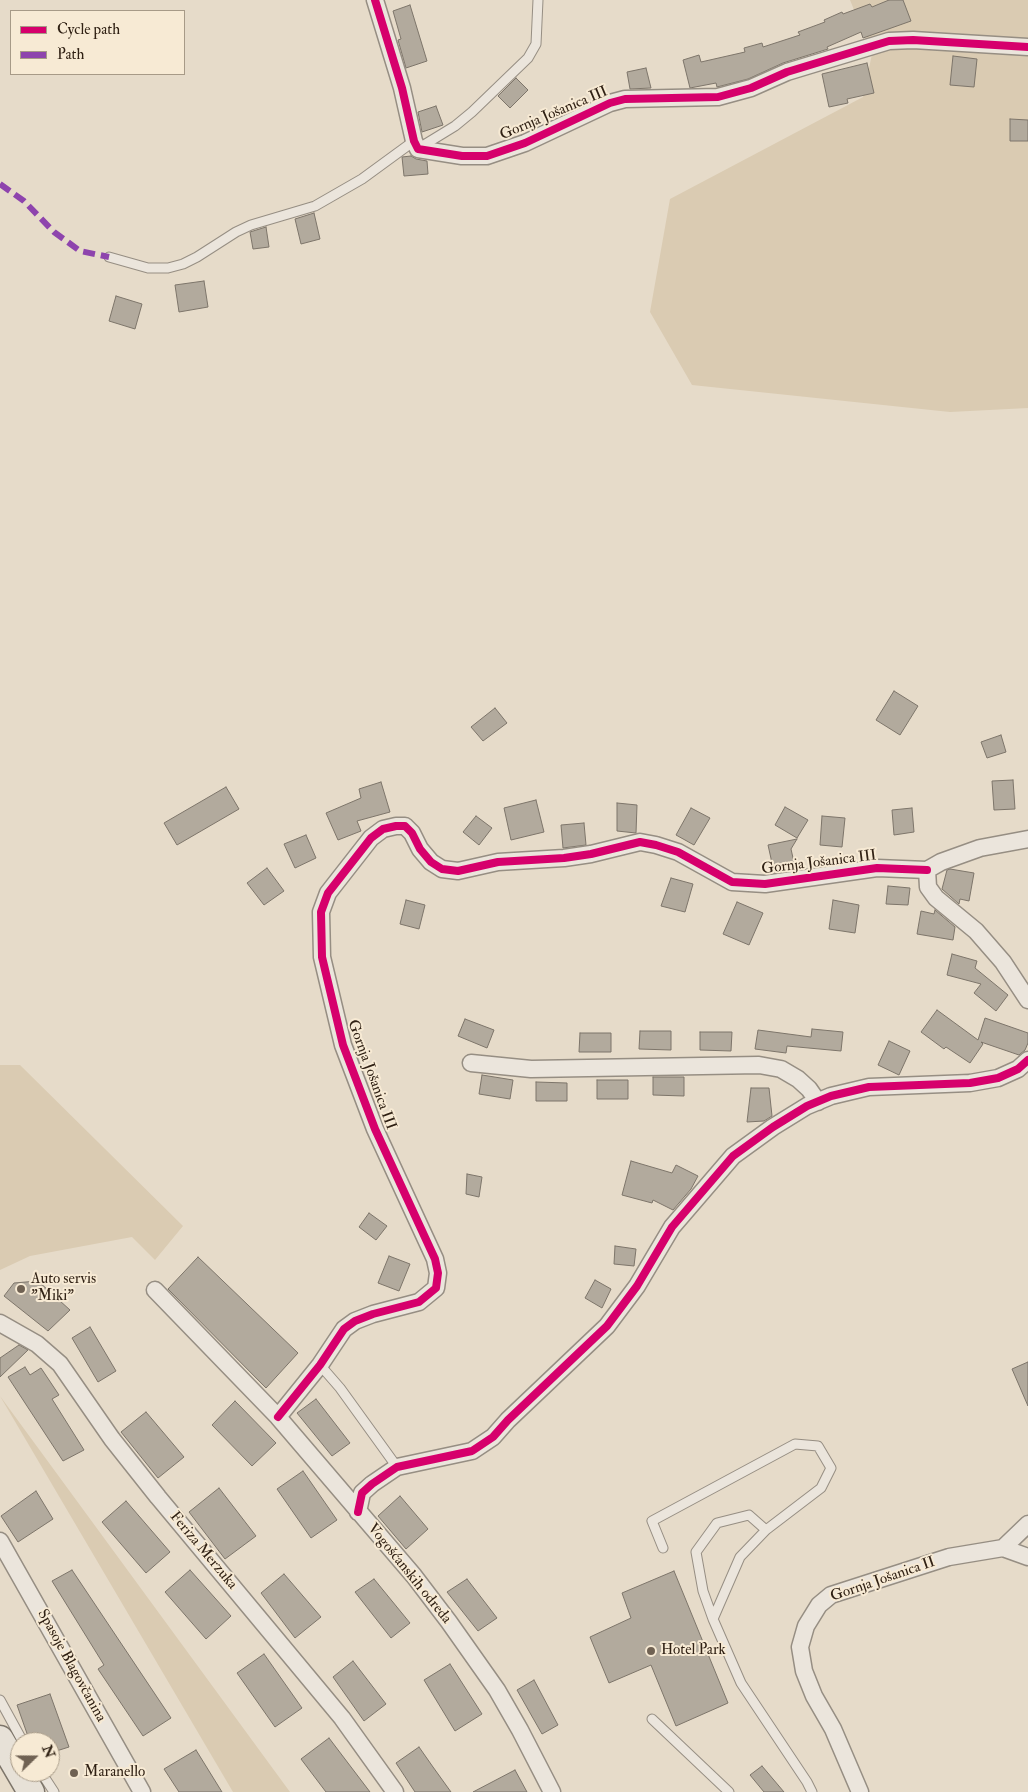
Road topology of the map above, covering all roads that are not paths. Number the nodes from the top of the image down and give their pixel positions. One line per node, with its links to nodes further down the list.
1 (375, 0): 4 (street)
2 (538, 0): 4 (lane)
3 (1028, 47): 4 (street, Gornja Jošanica III)
4 (416, 145): 5 (lane)
5 (109, 257)
6 (1028, 839): 7 (street, Gornja Jošanica III)
7 (927, 870): 8 (street); 14 (street, Gornja Jošanica III)
8 (1028, 1000)
9 (1028, 1060): 11 (street)
10 (471, 1063): 11 (street)
11 (818, 1102): 16 (street)
12 (155, 1290): 15 (street, Vogošćanskih odreda)
13 (0, 1323): 31 (street, Feriza Merzuka)
14 (320, 1364): 15 (street, Gornja Jošanica III); 16 (lane)
15 (278, 1417): 17 (street, Vogošćanskih odreda)
16 (397, 1467): 17 (street)
17 (358, 1512): 32 (street, Vogošćanskih odreda)
18 (1028, 1524): 22 (street)
19 (766, 1530): 21 (lane); 24 (lane); 24 (lane)
20 (0, 1541): 30 (street, Spasoje Blagovčanina)
21 (663, 1548)
22 (1003, 1548): 23 (street, Gornja Jošanica II); 35 (street, Gornja Jošanica II)
23 (1028, 1557)
24 (713, 1619): 34 (lane)
25 (0, 1700): 27 (lane)
26 (652, 1719): 33 (lane)
27 (18, 1732)
28 (0, 1739): 29 (main road)
29 (32, 1792)
30 (142, 1792)
31 (395, 1792)
32 (552, 1792)
33 (729, 1792)
34 (812, 1792)
35 (860, 1792)

